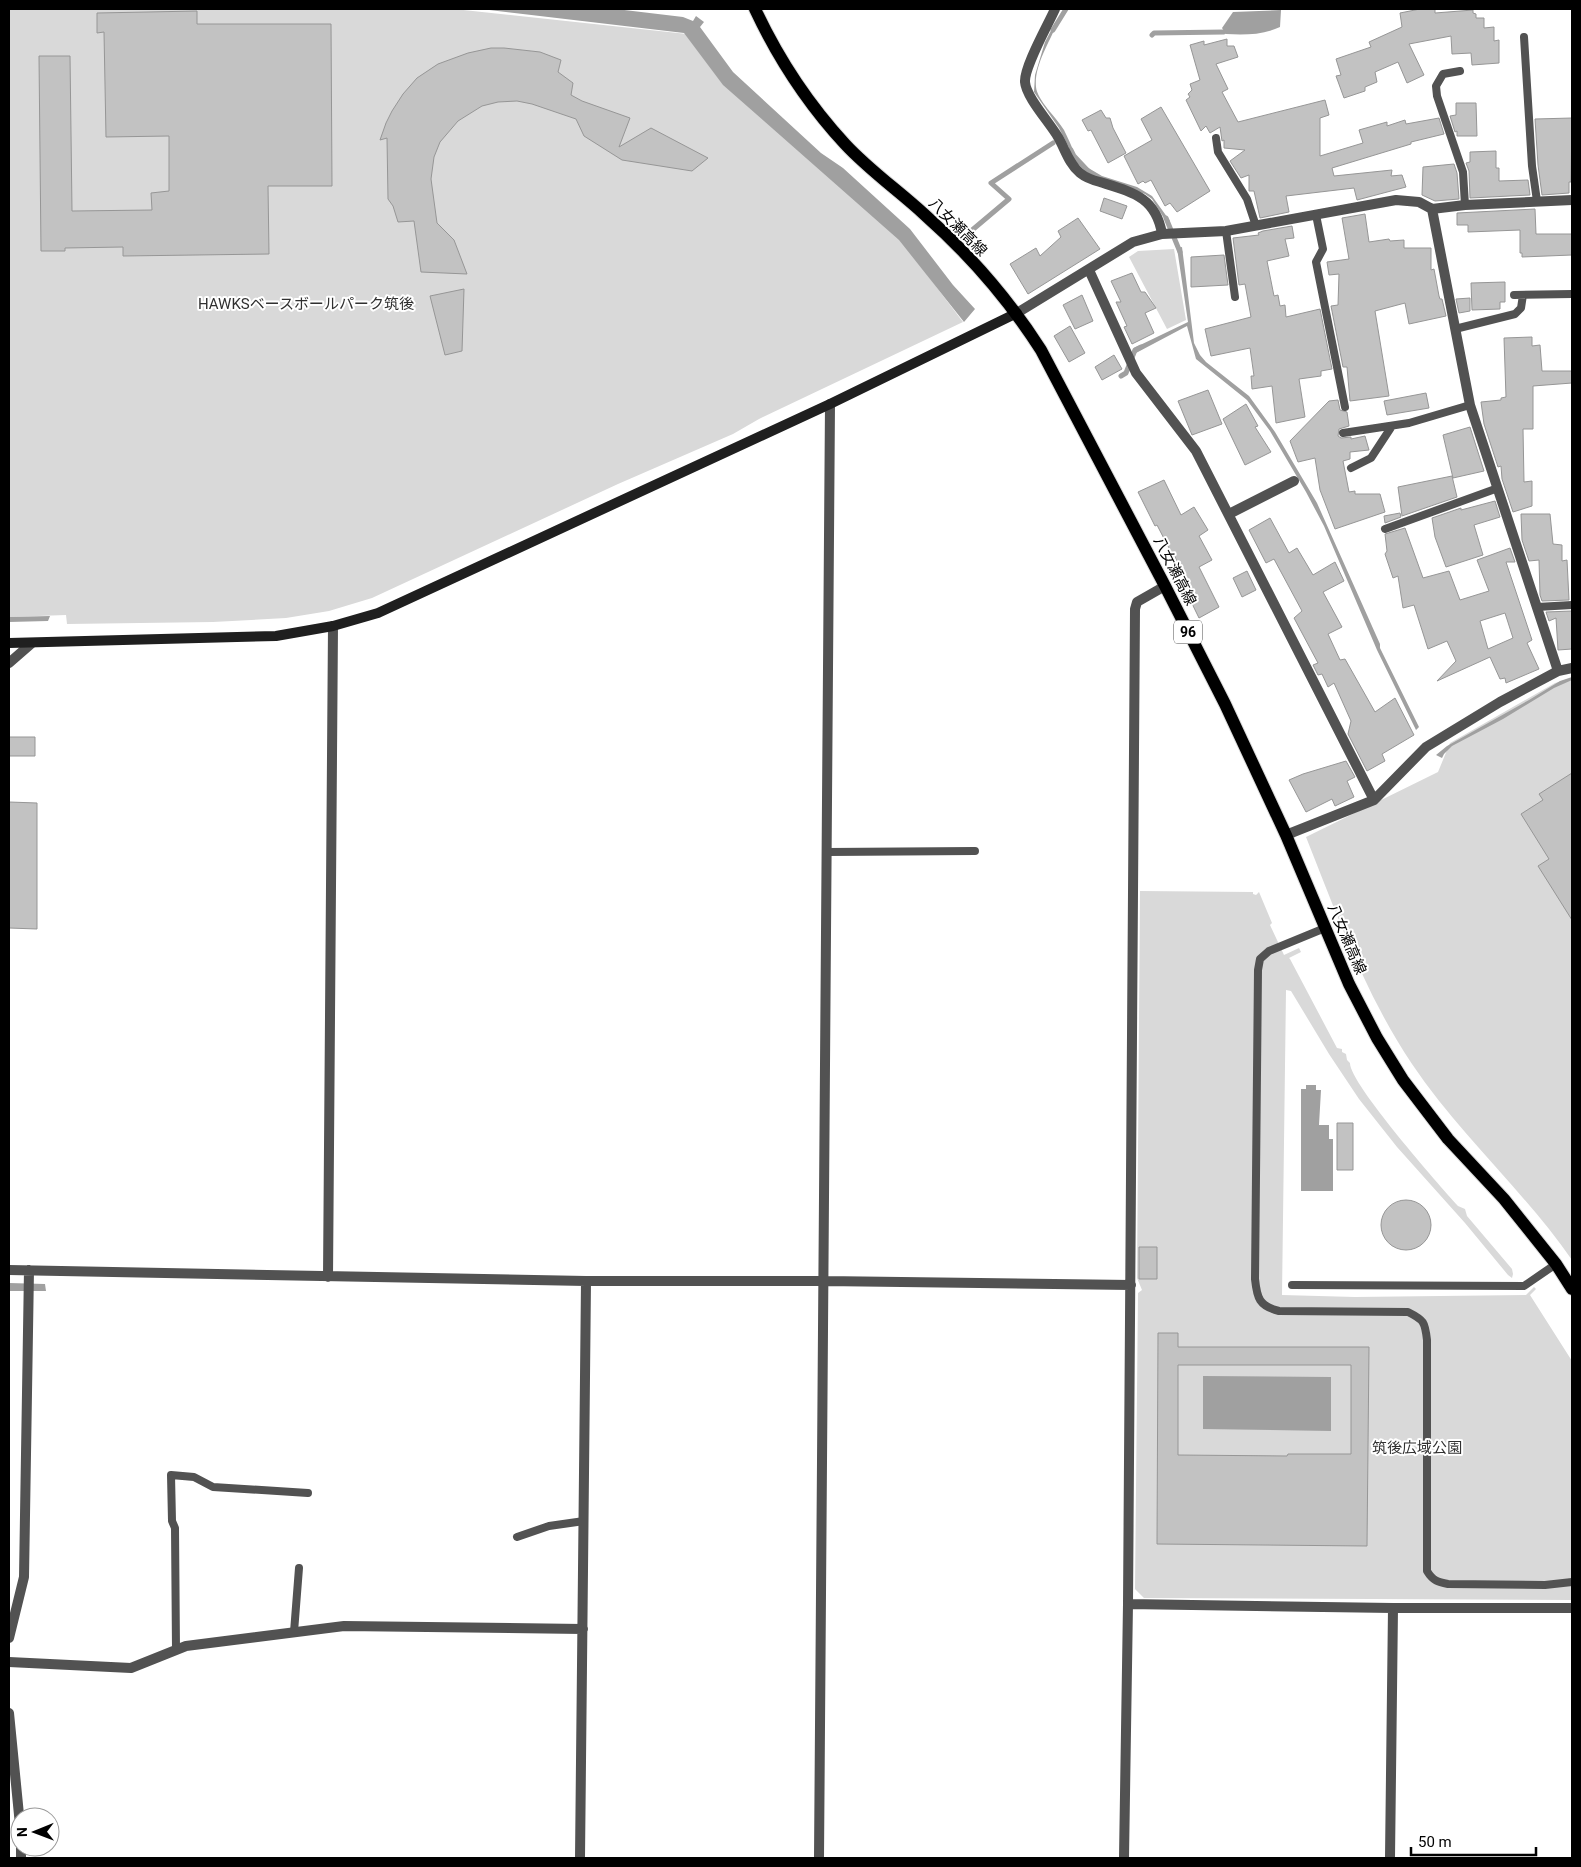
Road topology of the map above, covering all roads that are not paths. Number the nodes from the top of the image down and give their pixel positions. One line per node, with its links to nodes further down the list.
1 (755, 9): 19 (main road, 八女瀬高線 / 96)
2 (1055, 9): 13 (street)
3 (1524, 37): 7 (lane)
4 (1460, 70): 8 (lane)
5 (1216, 138): 11 (lane)
6 (1572, 200): 7 (street)
7 (1537, 201): 8 (street)
8 (1465, 205): 9 (street)
9 (1432, 209): 10 (street); 20 (street)
10 (1316, 214): 11 (street); 23 (lane)
11 (1256, 226): 12 (street)
12 (1226, 231): 13 (street); 18 (lane)
13 (1162, 234): 14 (street)
14 (1089, 270): 19 (street); 29 (street)
15 (1572, 294): 17 (lane)
16 (1514, 295): 17 (lane)
17 (1524, 295): 20 (lane)
18 (1235, 297)
19 (1017, 314): 21 (street); 31 (main road, 八女瀬高線 / 96)
20 (1455, 329): 22 (street)
21 (830, 404): 34 (street); 43 (street)
22 (1470, 405): 24 (lane); 28 (street)
23 (1346, 407)
24 (1392, 426): 25 (lane); 26 (lane)
25 (1343, 433)
26 (1351, 468)
27 (1294, 481): 29 (street)
28 (1498, 488): 30 (lane); 33 (street)
29 (1229, 514): 40 (street)
30 (1385, 528)
31 (1165, 586): 41 (main road, 八女瀬高線 / 96); 51 (street)
32 (1572, 605): 33 (lane)
33 (1537, 607): 39 (street)
34 (333, 626): 36 (street); 48 (street)
35 (9, 643): 36 (street)
36 (32, 643): 37 (street)
37 (9, 663)
38 (1572, 668): 39 (street)
39 (1558, 671): 40 (street)
40 (1374, 800): 41 (street)
41 (1286, 835): 44 (main road, 八女瀬高線 / 96)
42 (975, 851): 43 (lane)
43 (827, 852): 50 (street)
44 (1325, 928): 45 (main road, 八女瀬高線 / 96); 58 (lane)
45 (1556, 1264): 52 (lane); 53 (main road, 八女瀬高線 / 96)
46 (9, 1270): 47 (street)
47 (29, 1270): 48 (street); 64 (street)
48 (328, 1277): 49 (street)
49 (586, 1281): 50 (street); 55 (street)
50 (824, 1281): 51 (street); 70 (street)
51 (1131, 1285): 59 (street)
52 (1292, 1285)
53 (1572, 1289)
54 (308, 1493): 65 (lane)
55 (584, 1521): 56 (lane); 62 (street)
56 (517, 1537)
57 (299, 1568): 63 (lane)
58 (1572, 1582)
59 (1128, 1604): 60 (street); 71 (street)
60 (1393, 1608): 61 (street); 72 (street)
61 (1572, 1608)
62 (583, 1630): 63 (street); 69 (street)
63 (294, 1632): 65 (street)
64 (9, 1638)
65 (176, 1650): 66 (street)
66 (9, 1662)
67 (9, 1713): 68 (street)
68 (18, 1807)
69 (580, 1858)
70 (819, 1858)
71 (1124, 1858)
72 (1390, 1858)

